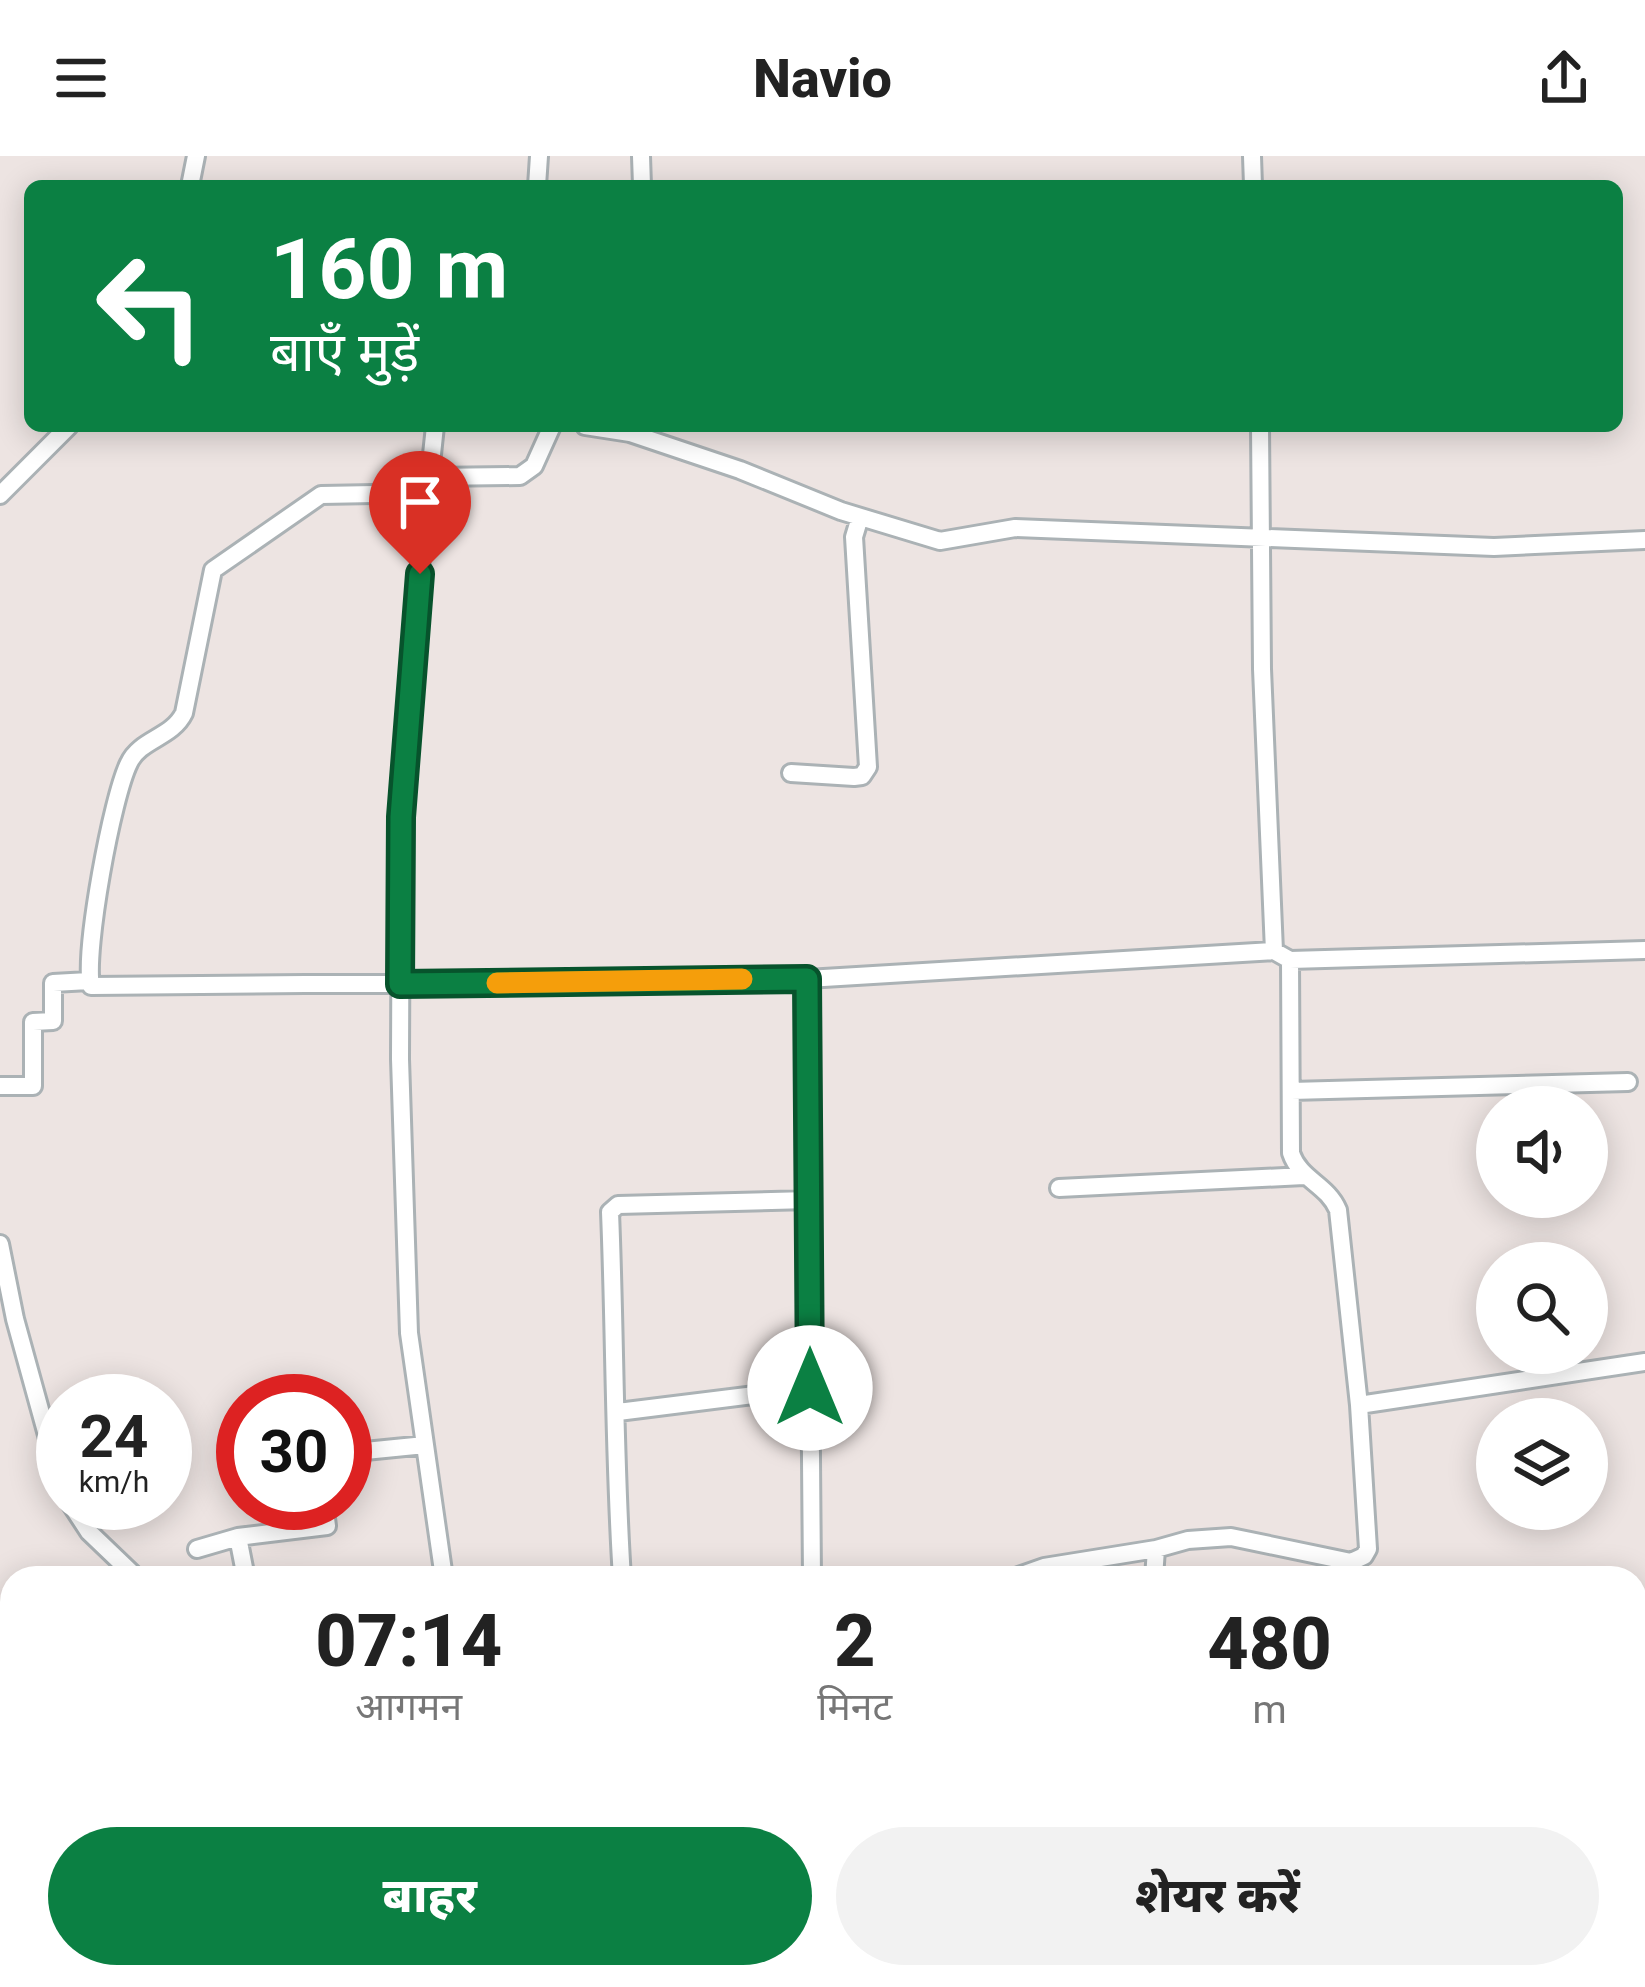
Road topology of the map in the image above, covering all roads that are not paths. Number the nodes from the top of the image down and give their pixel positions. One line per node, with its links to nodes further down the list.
1 (63, 432): 7 (street)
2 (434, 432): 6 (street)
3 (549, 432): 6 (street)
4 (639, 432): 8 (street)
5 (1260, 432): 9 (street)
6 (430, 485): 15 (street); 16 (street)
7 (0, 495)
8 (860, 517): 9 (street); 11 (street)
9 (1264, 539): 10 (street); 13 (street)
10 (1645, 540)
11 (791, 773)
12 (1645, 950): 13 (street)
13 (1282, 956): 14 (street); 19 (street)
14 (807, 979): 16 (street); 22 (street)
15 (89, 981): 16 (street); 18 (street)
16 (400, 984): 30 (street)
17 (1628, 1082): 19 (street)
18 (0, 1086)
19 (1291, 1091): 20 (street)
20 (1304, 1176): 21 (street); 28 (street)
21 (1059, 1188)
22 (809, 1200): 26 (street); 29 (street)
23 (0, 1244): 24 (street)
24 (5, 1281): 27 (street)
25 (1645, 1362): 28 (street)
26 (810, 1388): 29 (street); 41 (street)
27 (36, 1394)
28 (1360, 1405): 36 (street)
29 (618, 1412): 40 (street)
30 (425, 1445): 31 (street); 39 (street)
31 (372, 1450)
32 (88, 1530): 37 (street)
33 (295, 1530): 34 (street)
34 (238, 1537): 35 (street); 38 (street)
35 (196, 1549)
36 (1156, 1549): 42 (street); 43 (street)
37 (124, 1566)
38 (244, 1566)
39 (442, 1566)
40 (621, 1566)
41 (812, 1566)
42 (1050, 1566)
43 (1155, 1566)

